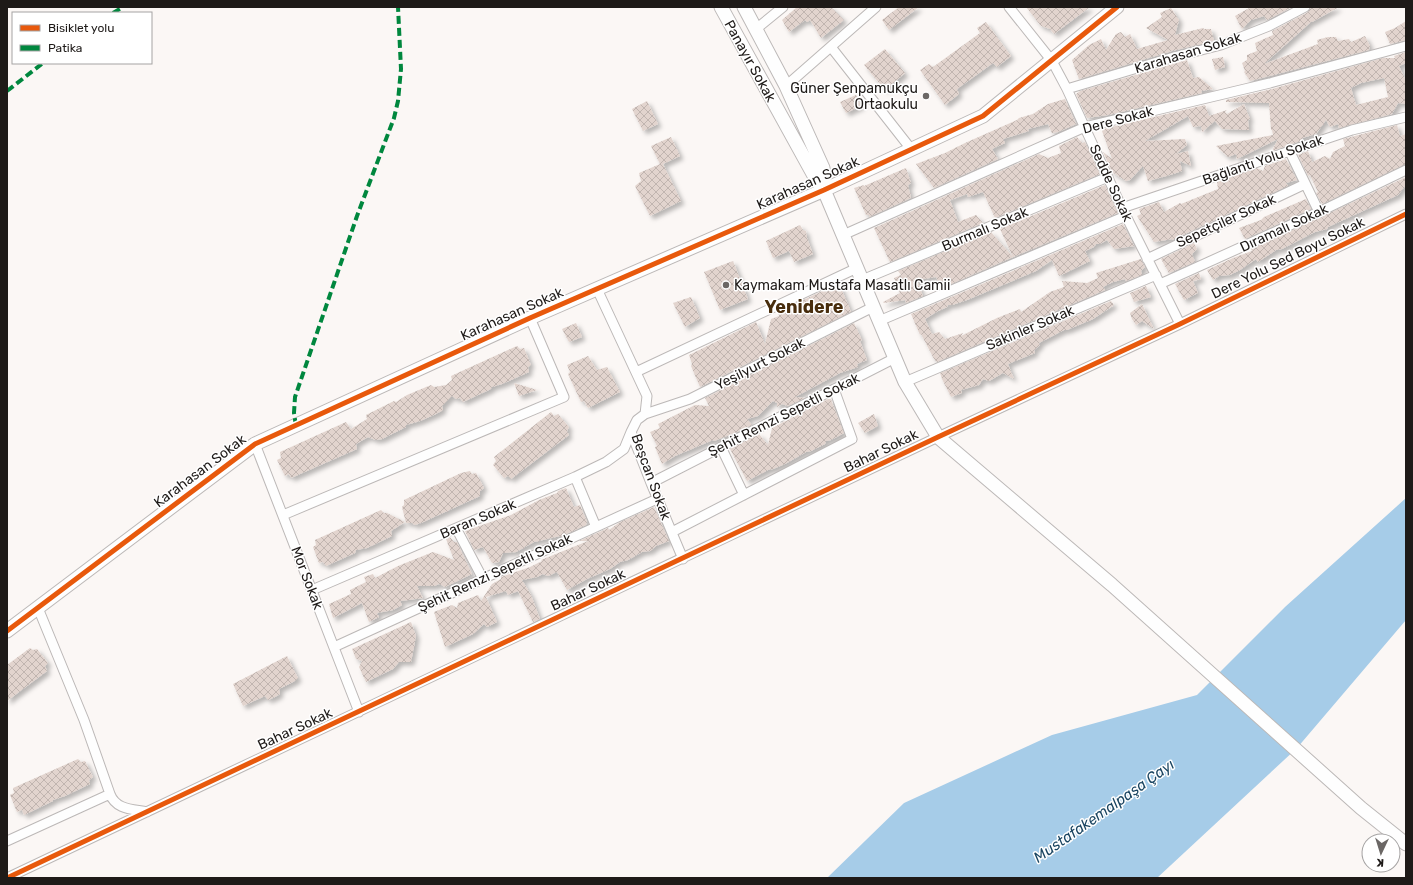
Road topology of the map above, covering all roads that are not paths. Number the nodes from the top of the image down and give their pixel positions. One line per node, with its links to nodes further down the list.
1 (721, 7): 21 (street, Panayır Sokak)
2 (744, 7): 8 (street, Panayır Sokak)
3 (783, 7): 8 (street)
4 (876, 7): 9 (street)
5 (1009, 7): 11 (street, Sedde Sokak)
6 (1117, 7): 11 (street, Karahasan Sokak)
7 (1305, 7): 13 (street, Karahasan Sokak)
8 (756, 29): 12 (street, Panayır Sokak)
9 (831, 46): 12 (street); 16 (street)
10 (1406, 46): 15 (street, Dere Sokak)
11 (1052, 61): 13 (street, Sedde Sokak); 16 (street, Karahasan Sokak)
12 (786, 86): 21 (street, Panayır Sokak)
13 (1067, 89): 15 (street, Sedde Sokak)
14 (1406, 117): 17 (street, Bağlantı Yolu Sokak)
15 (1085, 127): 19 (street, Sedde Sokak); 25 (street, Dere Sokak)
16 (911, 149): 21 (street, Karahasan Sokak)
17 (1290, 152): 20 (street); 22 (street, Bağlantı Yolu Sokak)
18 (1406, 170): 23 (street, Dıramalı Sokak)
19 (1108, 177): 22 (street, Sedde Sokak); 27 (street, Burmalı Sokak)
20 (1305, 184): 23 (street); 26 (street, Sepetçiler Sokak)
21 (824, 190): 25 (street); 30 (street, Karahasan Sokak)
22 (1124, 212): 26 (street, Sedde Sokak); 33 (street, Bağlantı Yolu Sokak)
23 (1319, 212): 29 (street, Dıramalı Sokak)
24 (1406, 214): 34 (street, Dere Yolu Sed Boyu Sokak)
25 (843, 235): 27 (street)
26 (1147, 259): 28 (street, Sedde Sokak)
27 (859, 274): 31 (street); 36 (street, Burmalı Sokak)
28 (1156, 275): 29 (street, Sedde Sokak); 37 (street, Sakinler Sokak)
29 (1160, 284): 34 (street, Sedde Sokak)
30 (597, 289): 32 (street, Karahasan Sokak); 36 (street, Beşcan Sokak)
31 (873, 308): 33 (street); 39 (street, Yeşilyurt Sokak)
32 (530, 318): 42 (street, Karahasan Sokak); 48 (street)
33 (879, 321): 35 (street)
34 (1180, 324): 41 (street, Bahar Sokak)
35 (895, 358): 37 (street); 38 (street, Şehit Remzi Sepetli Sokak)
36 (636, 372): 39 (street, Beşcan Sokak)
37 (905, 382): 41 (street)
38 (834, 389): 43 (street, Şehit Remzi Sepetli Sokak); 46 (street, Bahar Sokak)
39 (645, 414): 40 (street, Beşcan Sokak)
40 (631, 432): 44 (street, Baran Sokak); 45 (street, Beşcan Sokak)
41 (938, 437): 52 (street, Bahar Sokak); 62 (street)
42 (255, 444): 48 (street, Mor Sokak); 55 (street, Karahasan Sokak)
43 (721, 447): 45 (street, Şehit Remzi Sepetli Sokak); 46 (street)
44 (576, 477): 49 (street); 50 (street, Baran Sokak)
45 (651, 483): 47 (street, Beşcan Sokak)
46 (744, 495): 51 (street, Bahar Sokak)
47 (657, 499): 49 (street, Şehit Remzi Sepetli Sokak); 51 (street, Beşcan Sokak)
48 (283, 516): 54 (street, Mor Sokak)
49 (596, 527): 53 (street, Şehit Remzi Sepetli Sokak)
50 (456, 528): 53 (street); 54 (street, Baran Sokak)
51 (672, 532): 52 (street, Beşcan Sokak)
52 (683, 559): 58 (street, Bahar Sokak)
53 (483, 578): 57 (street, Şehit Remzi Sepetli Sokak)
54 (312, 590): 57 (street, Mor Sokak)
55 (38, 608): 56 (street, Karahasan Sokak); 59 (street)
56 (7, 631)
57 (334, 647): 58 (street, Mor Sokak)
58 (358, 712): 60 (street, Bahar Sokak)
59 (110, 794): 60 (street); 61 (street)
60 (148, 812): 63 (street, Bahar Sokak)
61 (7, 841)
62 (1406, 844)
63 (7, 878)

